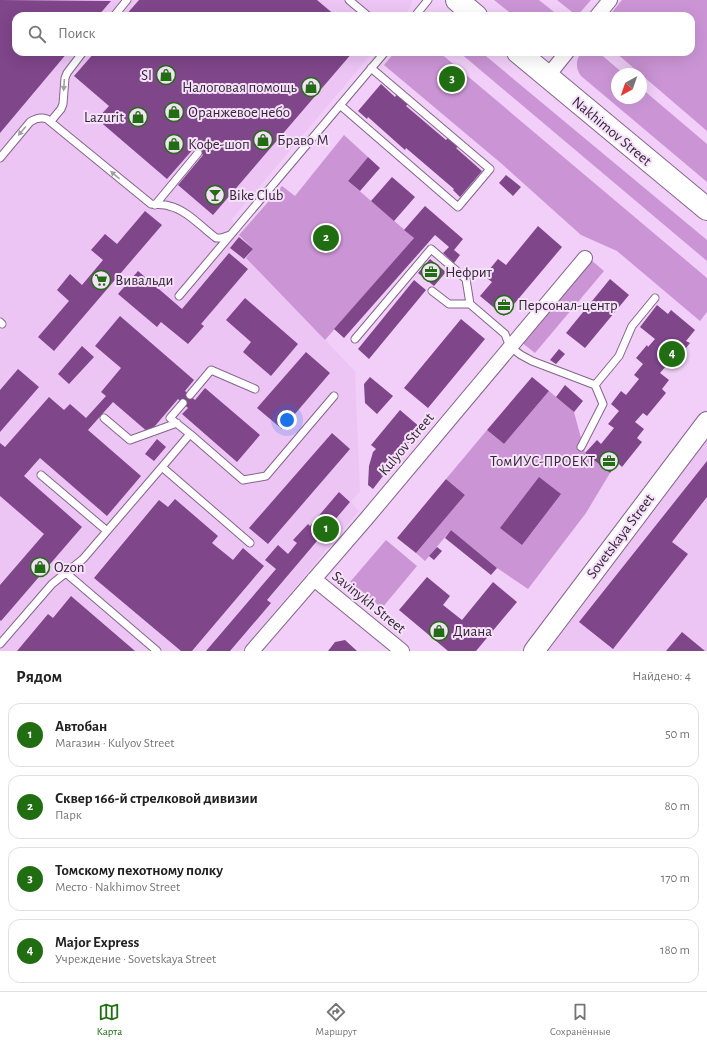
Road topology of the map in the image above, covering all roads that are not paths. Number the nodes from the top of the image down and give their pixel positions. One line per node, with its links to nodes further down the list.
1 (127, 0): 6 (lane)
2 (349, 0): 7 (lane)
3 (428, 0): 8 (lane)
4 (457, 0): 9 (main road)
5 (610, 0): 10 (street)
6 (117, 12)
7 (363, 12)
8 (418, 12)
9 (471, 12)
10 (600, 12)
11 (80, 56): 18 (lane, one-way to 18)
12 (382, 56): 15 (lane)
13 (523, 56): 16 (main road, Nakhimov Street)
14 (564, 56): 16 (street)
15 (371, 68): 17 (lane); 17 (lane)
16 (547, 77): 22 (main road, Nakhimov Street)
17 (340, 105): 23 (lane)
18 (51, 121): 20 (lane, one-way to 20); 21 (lane, one-way to 18)
19 (198, 153): 21 (lane)
20 (0, 158)
21 (155, 205): 23 (lane)
22 (707, 209)
23 (233, 232): 26 (lane)
24 (584, 258): 30 (street, Kulyov Street)
25 (432, 291): 28 (lane)
26 (178, 296)
27 (655, 298): 31 (lane)
28 (470, 304): 29 (lane); 30 (lane)
29 (355, 339)
30 (510, 346): 31 (lane); 46 (street, Kulyov Street)
31 (595, 385): 40 (lane)
32 (255, 389): 33 (lane)
33 (190, 395)
34 (334, 396): 39 (lane)
35 (183, 403): 38 (lane)
36 (104, 418): 38 (lane)
37 (707, 422): 51 (street, Sovetskaya Street)
38 (177, 423): 39 (lane)
39 (190, 434): 41 (lane)
40 (581, 447)
41 (162, 468): 43 (lane); 44 (lane)
42 (41, 474): 43 (lane)
43 (107, 531): 45 (lane)
44 (250, 542)
45 (66, 573): 47 (lane); 48 (lane)
46 (314, 579): 49 (street, Kulyov Street); 50 (street, Savinykh Street)
47 (0, 644)
48 (157, 651)
49 (252, 651)
50 (402, 651)
51 (534, 651)

